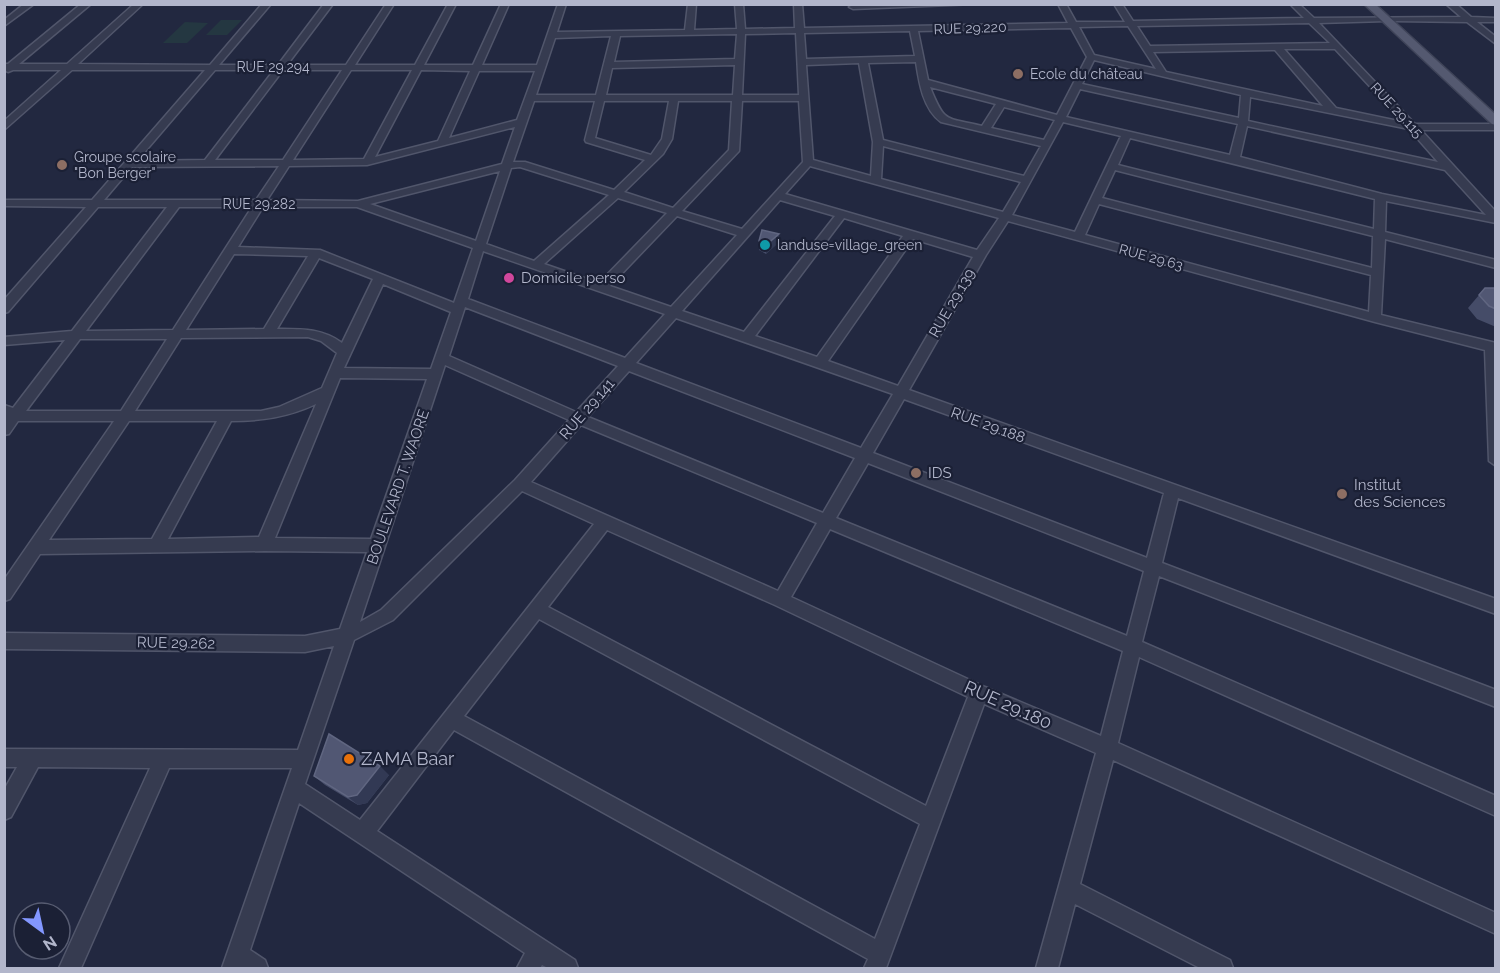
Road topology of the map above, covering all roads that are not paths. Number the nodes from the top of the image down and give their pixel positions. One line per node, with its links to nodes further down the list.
1 (30, 4): 25 (street)
2 (87, 4): 52 (street)
3 (139, 4): 45 (street)
4 (267, 4): 46 (street)
5 (329, 4): 47 (street)
6 (390, 4): 48 (street)
7 (452, 4): 49 (street)
8 (505, 4): 50 (street)
9 (562, 4): 33 (street, BOULEVARD T. WAORE)
10 (692, 4): 31 (street)
11 (739, 4): 32 (street)
12 (798, 4): 30 (street)
13 (972, 4): 20 (street)
14 (1062, 4): 27 (street)
15 (1118, 4): 26 (street)
16 (1294, 4): 22 (street, RUE 29.115)
17 (1369, 4): 21 (main road)
18 (1379, 4): 21 (main road)
19 (1450, 4): 23 (street)
20 (853, 6): 28 (street)
21 (1390, 19): 22 (street, RUE 29.220); 23 (street, RUE 29.220); 64 (main road); 68 (main road)
22 (1311, 20): 26 (street, RUE 29.220); 36 (street, RUE 29.115)
23 (1469, 20): 24 (street, RUE 29.220); 35 (street)
24 (1496, 20)
25 (4, 24)
26 (1129, 24): 27 (street, RUE 29.220); 38 (street)
27 (1075, 25): 29 (street, RUE 29.220); 39 (street)
28 (859, 29): 29 (street, RUE 29.220); 30 (street, RUE 29.220)
29 (914, 30): 40 (street)
30 (800, 31): 32 (street, RUE 29.220); 42 (street)
31 (688, 33): 32 (street, RUE 29.220); 34 (street, RUE 29.220)
32 (741, 33): 43 (street)
33 (554, 35): 34 (street, RUE 29.220); 51 (street, BOULEVARD T. WAORE)
34 (616, 35): 44 (street)
35 (1496, 42)
36 (1336, 45): 37 (street); 70 (street, RUE 29.115)
37 (1277, 47): 38 (street); 63 (street)
38 (1148, 49): 53 (street)
39 (1091, 57): 53 (street); 55 (street, RUE 29.139)
40 (920, 59): 41 (street); 54 (street)
41 (863, 61): 42 (street); 74 (street)
42 (803, 62): 61 (street)
43 (739, 63): 44 (street); 60 (street)
44 (609, 64): 57 (street)
45 (71, 67): 46 (street, RUE 29.294); 52 (street, RUE 29.294); 69 (street)
46 (215, 67): 47 (street, RUE 29.294); 83 (street)
47 (280, 67): 48 (street, RUE 29.294); 81 (street)
48 (350, 67): 49 (street, RUE 29.294); 82 (street)
49 (417, 67): 50 (street, RUE 29.294); 79 (street)
50 (475, 68): 51 (street, RUE 29.294); 75 (street)
51 (541, 68): 58 (street, BOULEVARD T. WAORE)
52 (6, 69)
53 (1162, 72): 56 (street)
54 (924, 82): 62 (street); 72 (street)
55 (1077, 86): 65 (street, RUE 29.139); 67 (street)
56 (1246, 93): 63 (street); 67 (street)
57 (601, 97): 58 (street); 59 (street); 77 (street)
58 (531, 98): 66 (street, BOULEVARD T. WAORE)
59 (674, 98): 60 (street); 77 (street)
60 (738, 98): 61 (street); 98 (street)
61 (804, 98): 80 (street)
62 (1002, 102): 65 (street); 72 (street)
63 (1332, 110): 70 (street)
64 (1496, 111)
65 (1061, 119): 73 (street); 76 (street, RUE 29.139)
66 (523, 122): 75 (street); 84 (street, BOULEVARD T. WAORE)
67 (1244, 122): 78 (street); 86 (street)
68 (1496, 122)
69 (4, 127)
70 (1414, 127): 71 (street); 86 (street, RUE 29.115)
71 (1496, 127)
72 (984, 131): 76 (street)
73 (1127, 134): 78 (street); 85 (street)
74 (878, 142): 87 (street); 88 (street)
75 (442, 143): 79 (street)
76 (1047, 144): 88 (street, RUE 29.139)
77 (652, 159): 89 (street)
78 (1234, 159): 91 (street)
79 (367, 162): 82 (street)
80 (808, 162): 87 (street, RUE 29.63); 90 (street, RUE 29.141)
81 (208, 163): 82 (street); 83 (street)
82 (288, 163): 96 (street)
83 (130, 164): 94 (street)
84 (509, 165): 89 (street, RUE 29.282); 97 (street, RUE 29.282); 106 (street, BOULEVARD T. WAORE)
85 (1110, 166): 92 (street); 104 (street)
86 (1447, 167): 101 (street, RUE 29.115)
87 (876, 180): 100 (street, RUE 29.63)
88 (1027, 180): 100 (street, RUE 29.139)
89 (617, 193): 98 (street, RUE 29.282); 111 (street)
90 (780, 196): 99 (street); 102 (street, RUE 29.141)
91 (1381, 197): 101 (street); 104 (street)
92 (1095, 200): 105 (street); 112 (street)
93 (4, 203): 94 (street, RUE 29.282)
94 (94, 203): 95 (street, RUE 29.282); 116 (street)
95 (175, 204): 96 (street, RUE 29.282); 121 (street)
96 (259, 204): 97 (street, RUE 29.282); 107 (street)
97 (358, 204): 106 (street, RUE 29.188)
98 (675, 212): 102 (street, RUE 29.282); 114 (street)
99 (841, 214): 103 (street); 122 (street)
100 (1007, 217): 105 (street, RUE 29.63); 109 (street, RUE 29.139)
101 (1496, 219)
102 (746, 234): 117 (street, RUE 29.141)
103 (910, 235): 109 (street); 126 (street)
104 (1379, 235): 110 (street); 112 (street)
105 (1078, 237): 118 (street, RUE 29.63)
106 (480, 248): 111 (street, RUE 29.188); 115 (street, BOULEVARD T. WAORE)
107 (230, 250): 108 (street); 119 (street)
108 (316, 254): 113 (street); 120 (street)
109 (980, 255): 131 (street, RUE 29.139)
110 (1496, 264)
111 (535, 267): 114 (street, RUE 29.188)
112 (1377, 273): 118 (street)
113 (380, 278): 115 (street); 125 (street)
114 (600, 289): 117 (street, RUE 29.188)
115 (460, 305): 127 (street); 128 (street, BOULEVARD T. WAORE)
116 (4, 309)
117 (671, 313): 122 (street, RUE 29.188); 127 (street, RUE 29.141)
118 (1375, 318): 124 (street, RUE 29.63)
119 (177, 333): 120 (street); 121 (street); 133 (street)
120 (268, 333): 125 (street)
121 (74, 335): 123 (street); 132 (street)
122 (747, 337): 126 (street, RUE 29.188)
123 (4, 341)
124 (1493, 348): 137 (street)
125 (344, 352): 129 (street)
126 (820, 363): 131 (street, RUE 29.188)
127 (627, 364): 135 (street, RUE 29.141); 138 (street)
128 (439, 366): 129 (street); 135 (street); 145 (street, BOULEVARD T. WAORE)
129 (336, 374): 130 (street)
130 (329, 390): 134 (street); 143 (street)
131 (900, 393): 138 (street, RUE 29.139); 140 (street, RUE 29.188)
132 (10, 413): 133 (street); 136 (street)
133 (126, 416): 134 (street); 146 (street)
134 (227, 416): 144 (street)
135 (579, 418): 139 (street, RUE 29.141); 141 (street)
136 (4, 430)
137 (1495, 452)
138 (866, 455): 141 (street, RUE 29.139); 147 (street)
139 (520, 484): 142 (street, RUE 29.180); 152 (street, RUE 29.141)
140 (1172, 491): 147 (street); 150 (street, RUE 29.188)
141 (826, 522): 149 (street, RUE 29.139); 154 (street)
142 (603, 523): 149 (street, RUE 29.180); 151 (street)
143 (264, 544): 144 (street); 145 (street)
144 (157, 545): 146 (street)
145 (378, 546): 152 (street, BOULEVARD T. WAORE)
146 (35, 547): 148 (street)
147 (1153, 567): 154 (street); 156 (street)
148 (4, 594)
149 (781, 600): 155 (street, RUE 29.180)
150 (1496, 607)
151 (536, 609): 157 (street); 166 (street)
152 (347, 636): 153 (street, RUE 29.262); 162 (street, BOULEVARD T. WAORE)
153 (4, 641)
154 (1134, 647): 158 (street); 164 (street)
155 (979, 693): 158 (street, RUE 29.180); 166 (street)
156 (1496, 699)
157 (452, 719): 167 (street); 171 (street)
158 (1107, 748): 168 (street); 169 (street, RUE 29.180)
159 (33, 757): 160 (street); 161 (street); 165 (street)
160 (4, 758)
161 (164, 758): 162 (street); 173 (street)
162 (305, 759): 163 (street, BOULEVARD T. WAORE)
163 (295, 789): 167 (street); 172 (street, BOULEVARD T. WAORE)
164 (1496, 806)
165 (4, 810)
166 (932, 820): 171 (street)
167 (362, 834): 170 (street)
168 (1068, 889): 176 (street); 177 (street)
169 (1496, 924)
170 (534, 959): 175 (street)
171 (878, 961)
172 (236, 962): 174 (street)
173 (69, 969)
174 (256, 969)
175 (567, 969)
176 (1047, 969)
177 (1222, 969)

